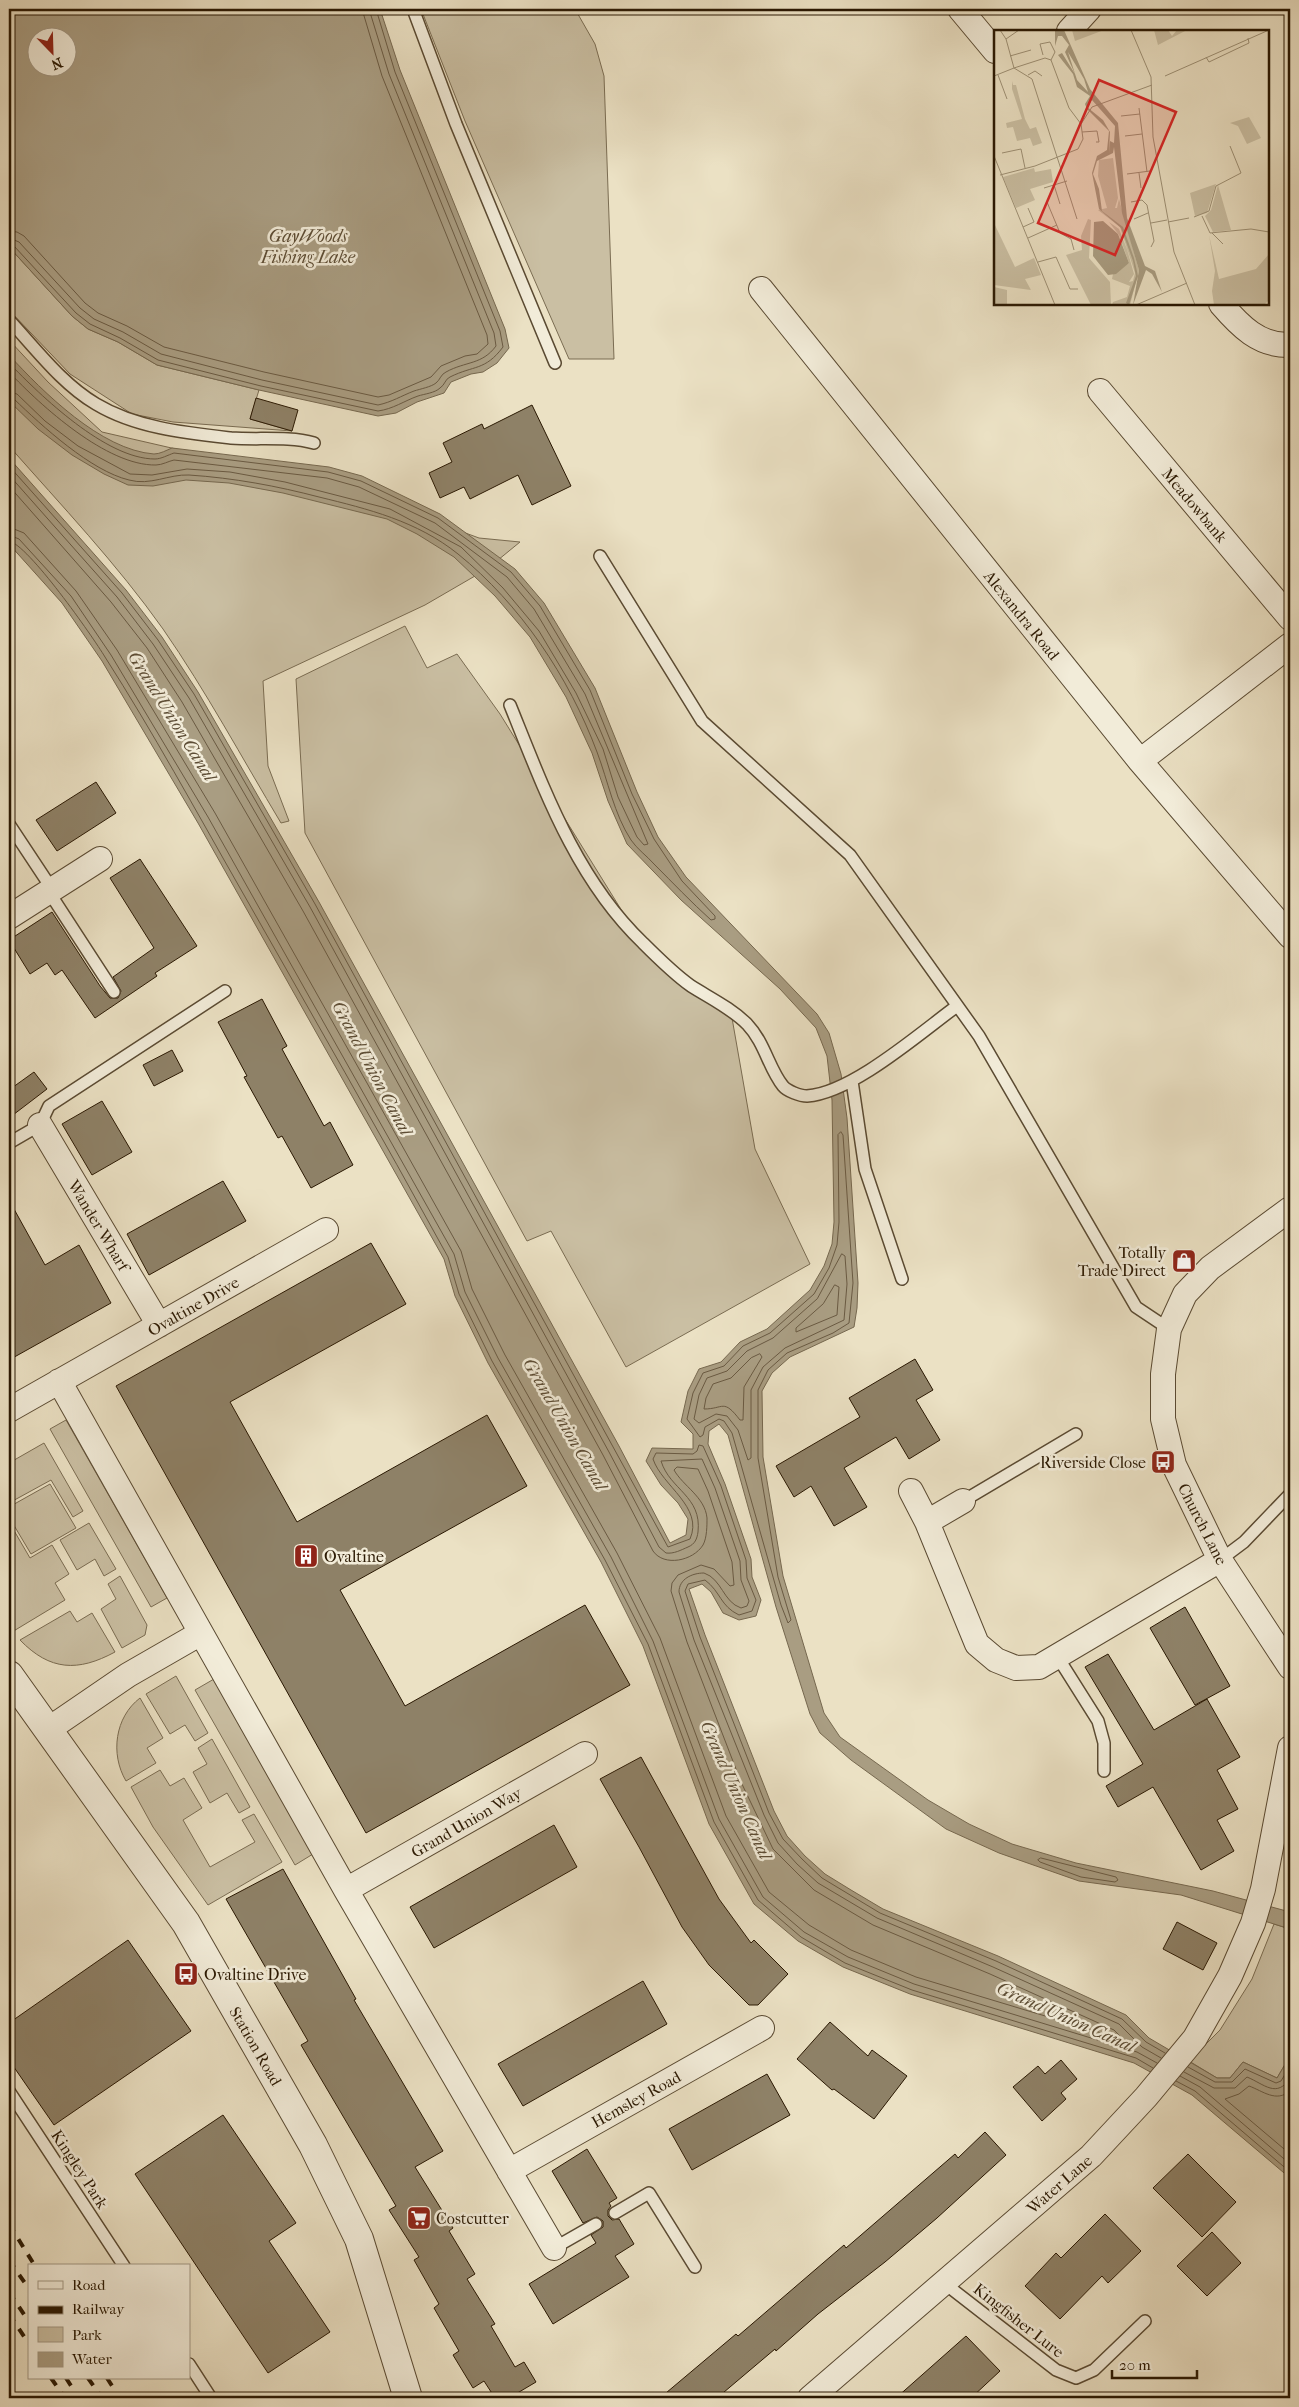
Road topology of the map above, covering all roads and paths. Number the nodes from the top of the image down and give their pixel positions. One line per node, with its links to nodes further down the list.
1 (413, 9): 10 (lane)
2 (960, 9): 5 (street)
3 (1090, 9): 4 (street)
4 (1070, 30)
5 (994, 50)
6 (761, 289): 17 (street, Alexandra Road)
7 (1221, 305): 9 (street)
8 (9, 320): 12 (lane)
9 (1290, 345)
10 (555, 363)
11 (1100, 391): 14 (street, Meadowbank)
12 (314, 444)
13 (600, 556): 25 (lane)
14 (1290, 618)
15 (1290, 645): 17 (street)
16 (510, 705): 26 (lane)
17 (1140, 762): 22 (street, Alexandra Road)
18 (9, 824): 20 (lane)
19 (100, 859): 20 (street)
20 (50, 890): 21 (street); 24 (lane)
21 (9, 917)
22 (1290, 936)
23 (225, 991): 27 (lane)
24 (114, 992)
25 (958, 1006): 26 (lane); 33 (lane)
26 (849, 1083): 31 (lane)
27 (40, 1125): 28 (lane); 32 (street, Wander Wharf)
28 (9, 1144)
29 (1290, 1209): 33 (street, Church Lane)
30 (326, 1230): 32 (street, Ovaltine Drive)
31 (902, 1279)
32 (159, 1325): 34 (street, Ovaltine Drive)
33 (1169, 1329): 41 (street, Church Lane)
34 (59, 1381): 35 (street, Ovaltine Drive); 42 (street)
35 (9, 1410)
36 (1076, 1434): 39 (lane)
37 (910, 1491): 40 (street)
38 (1290, 1494): 41 (lane)
39 (963, 1501): 40 (street)
40 (927, 1522): 43 (street)
41 (1220, 1560): 43 (street); 44 (street, Church Lane)
42 (201, 1633): 46 (street); 50 (street)
43 (1057, 1656): 49 (lane)
44 (1290, 1667)
45 (9, 1675): 46 (street, Station Road)
46 (49, 1729): 63 (street, Station Road)
47 (1290, 1748): 59 (street, Water Lane)
48 (585, 1754): 50 (street, Grand Union Way)
49 (1104, 1771)
50 (346, 1890): 53 (street)
51 (762, 2028): 53 (street, Hemsley Road)
52 (9, 2091): 57 (lane, Kingley Park)
53 (509, 2171): 56 (street)
54 (615, 2213): 58 (lane)
55 (596, 2224): 56 (lane)
56 (554, 2248)
57 (123, 2264)
58 (695, 2267)
59 (944, 2283): 60 (lane, Kingfisher Lure); 64 (street, Water Lane)
60 (1145, 2321)
61 (190, 2366): 62 (lane)
62 (211, 2398)
63 (408, 2398)
64 (810, 2398)

